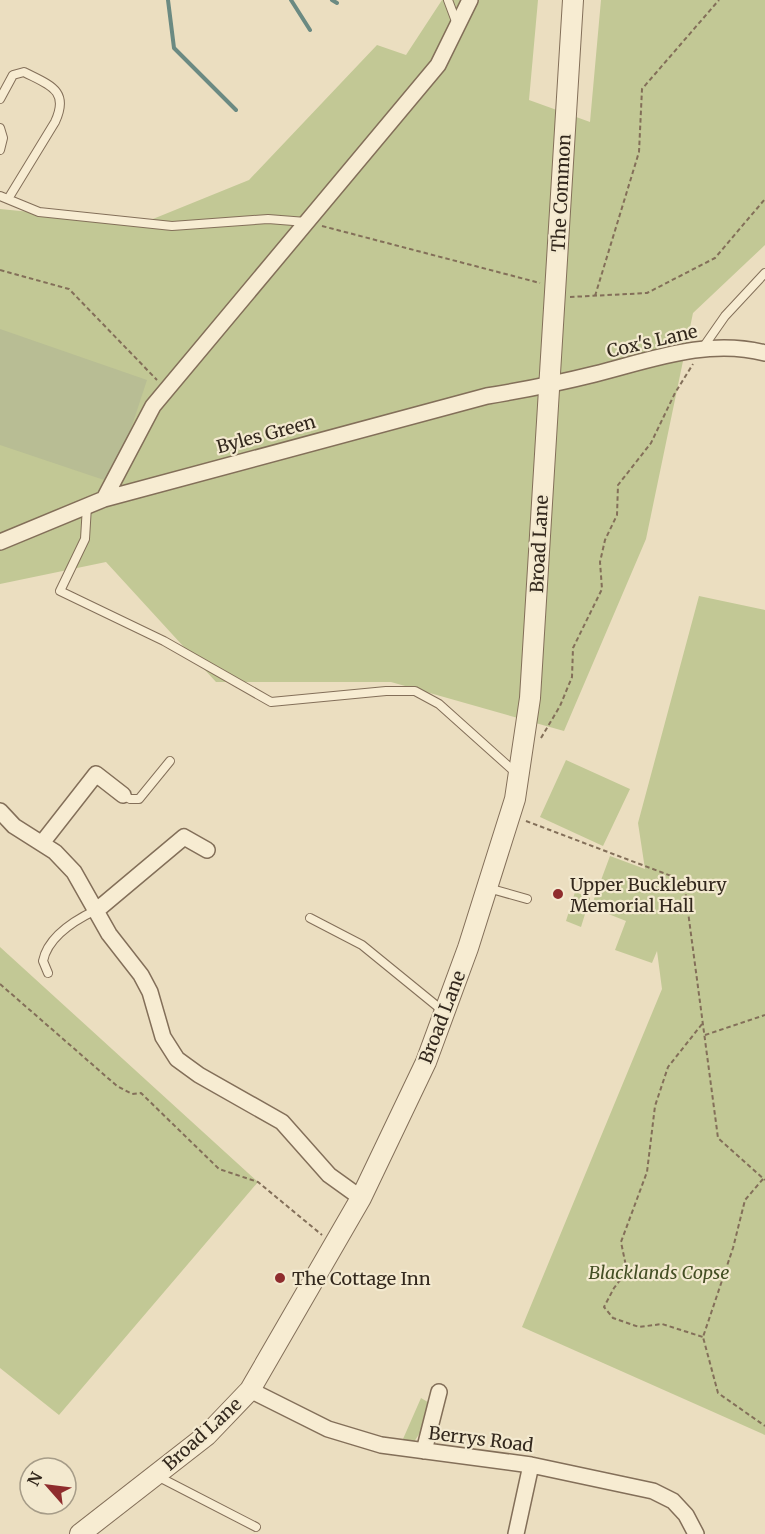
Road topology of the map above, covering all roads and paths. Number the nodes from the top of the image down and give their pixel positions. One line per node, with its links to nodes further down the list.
1 (448, 0): 5 (lane)
2 (470, 0): 5 (street)
3 (573, 0): 14 (street, The Common)
4 (719, 0): 15 (path)
5 (458, 25): 11 (street)
6 (0, 99): 9 (lane)
7 (0, 128): 8 (lane)
8 (0, 150)
9 (4, 197): 11 (lane)
10 (765, 199): 15 (path)
11 (308, 222): 14 (path); 19 (street)
12 (0, 270): 19 (path)
13 (765, 273): 16 (lane)
14 (556, 292): 15 (path); 18 (street, The Common)
15 (595, 296)
16 (702, 349): 17 (street, Cox's Lane); 18 (street, Cox's Lane); 23 (path)
17 (765, 353)
18 (548, 386): 20 (street, Byles Green); 25 (street, Broad Lane)
19 (167, 390): 20 (street)
20 (104, 498): 21 (street, Byles Green)
21 (87, 506): 22 (street, Byles Green); 25 (lane)
22 (0, 542)
23 (540, 740)
24 (170, 761): 26 (lane)
25 (519, 775): 28 (street, Broad Lane)
26 (123, 795): 29 (street)
27 (0, 811): 29 (street)
28 (510, 815): 31 (street, Broad Lane); 39 (path)
29 (42, 843): 33 (street)
30 (207, 850): 33 (street)
31 (487, 888): 32 (lane); 37 (street, Broad Lane)
32 (527, 899)
33 (97, 910): 35 (lane); 42 (street)
34 (310, 918): 37 (lane)
35 (48, 973)
36 (0, 984): 43 (path)
37 (444, 1012): 42 (street, Broad Lane)
38 (765, 1015): 40 (path)
39 (703, 1023): 40 (path); 44 (path)
40 (705, 1036): 41 (path)
41 (764, 1179): 44 (path)
42 (361, 1198): 43 (street, Broad Lane)
43 (334, 1244): 45 (street, Broad Lane)
44 (703, 1337): 47 (path)
45 (250, 1390): 48 (street, Berrys Road); 50 (street, Broad Lane)
46 (439, 1392): 48 (street)
47 (765, 1426)
48 (424, 1451): 49 (street, Berrys Road)
49 (531, 1465): 53 (street); 54 (street, Berrys Road)
50 (155, 1475): 51 (lane); 52 (street, Broad Lane)
51 (256, 1527)
52 (80, 1534)
53 (516, 1534)
54 (696, 1534)

